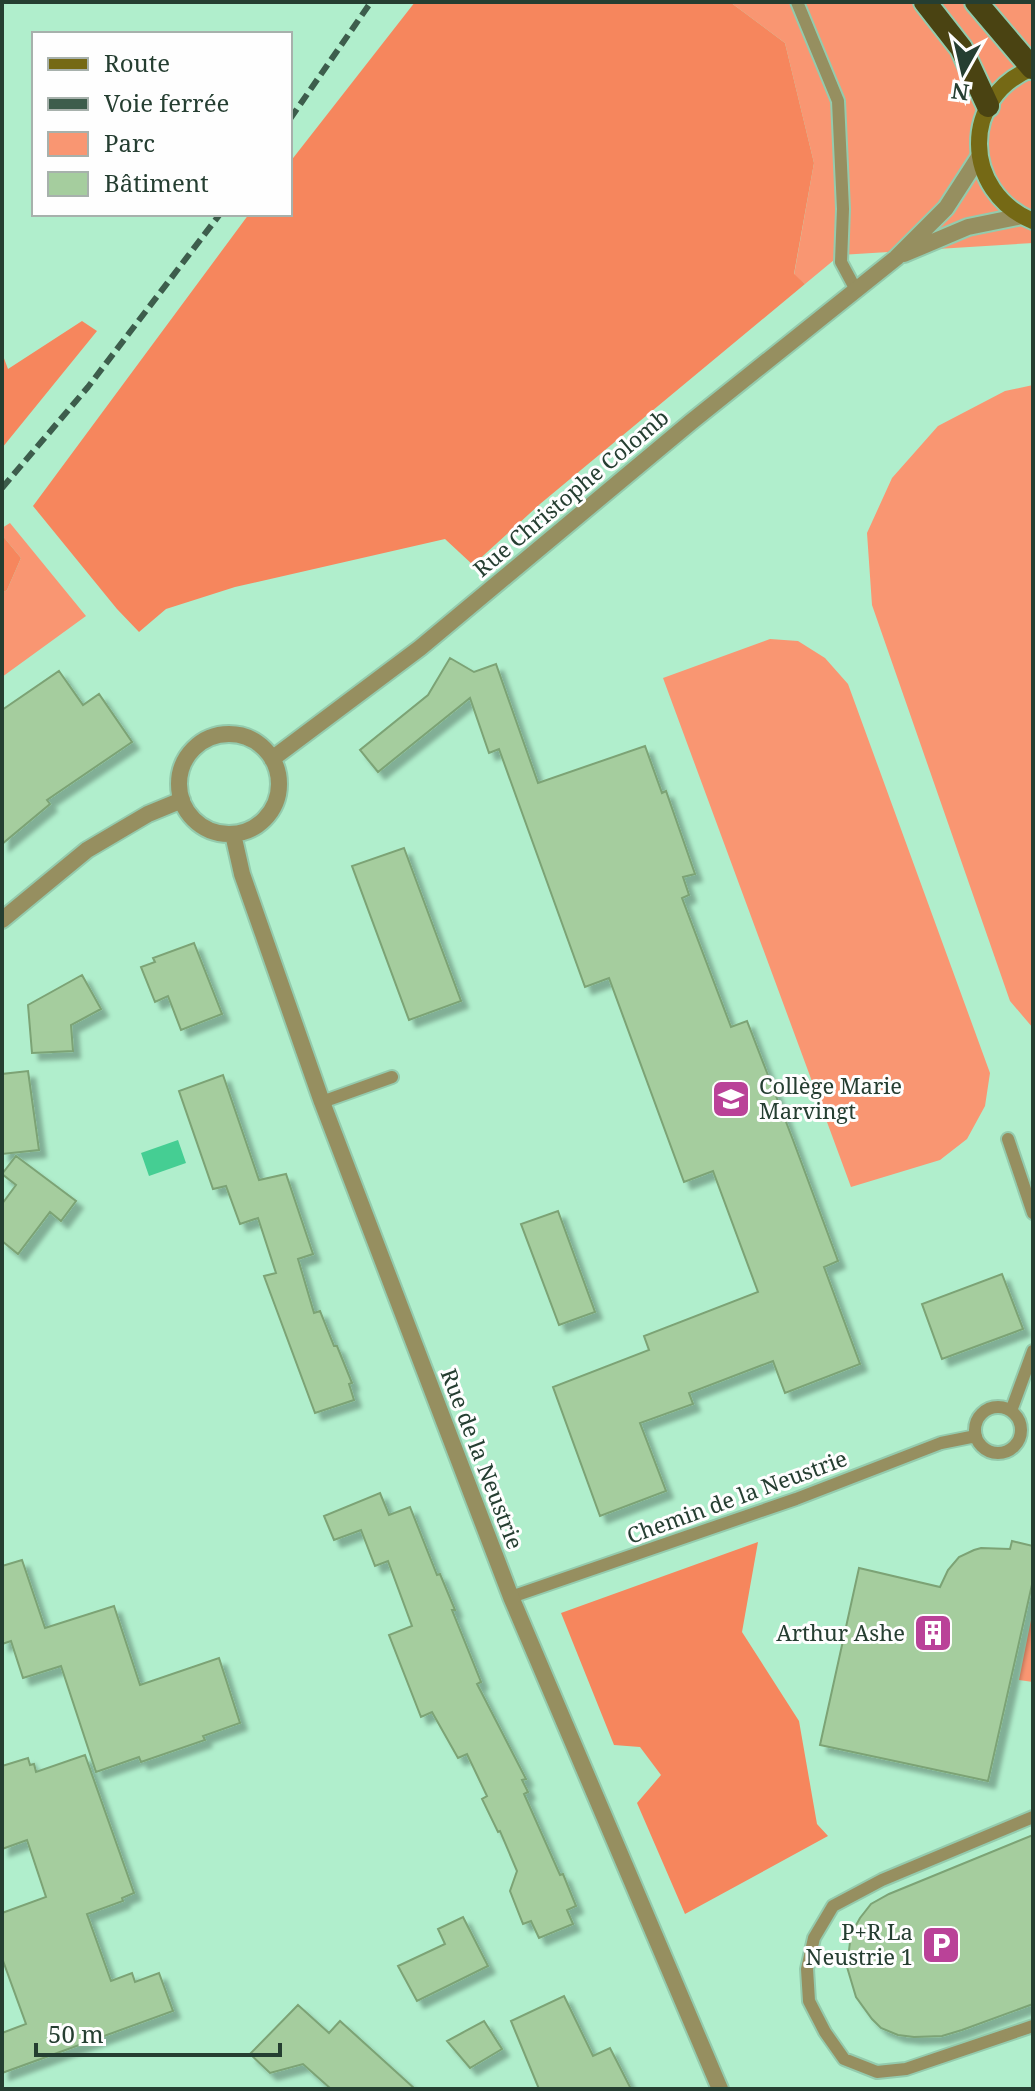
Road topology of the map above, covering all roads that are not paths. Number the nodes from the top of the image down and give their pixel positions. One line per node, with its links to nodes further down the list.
1 (797, 2): 9 (lane)
2 (925, 2): 5 (highway)
3 (976, 2): 4 (highway)
4 (1033, 68): 5 (main road)
5 (988, 106): 6 (main road)
6 (979, 157): 7 (main road); 8 (street, Rue Christophe Colomb)
7 (1028, 219): 8 (street, Rue Christophe Colomb)
8 (896, 258): 9 (street, Rue Christophe Colomb)
9 (856, 290): 10 (street, Rue Christophe Colomb)
10 (272, 759): 11 (street); 12 (street)
11 (182, 800): 12 (street); 13 (street)
12 (233, 834): 15 (street, Rue de la Neustrie)
13 (2, 920)
14 (392, 1077): 15 (lane)
15 (322, 1102): 22 (street, Rue de la Neustrie)
16 (1008, 1139): 17 (lane)
17 (1033, 1213)
18 (1033, 1351): 19 (lane)
19 (1011, 1411): 20 (lane); 21 (lane)
20 (1027, 1431): 21 (lane)
21 (976, 1436): 22 (lane, Chemin de la Neustrie)
22 (511, 1597): 25 (street, Rue de la Neustrie)
23 (1033, 1817): 24 (lane)
24 (1033, 2026)
25 (720, 2089)

